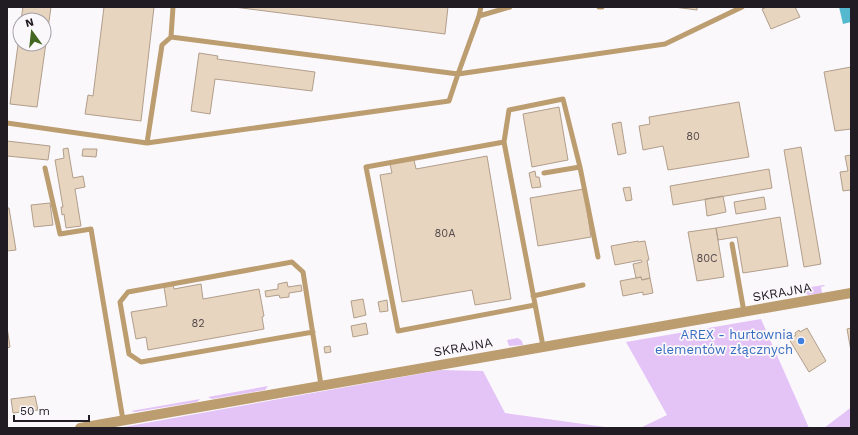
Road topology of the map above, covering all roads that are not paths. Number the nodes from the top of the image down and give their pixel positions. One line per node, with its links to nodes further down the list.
1 (173, 7): 8 (lane)
2 (481, 7): 7 (lane)
3 (510, 7): 7 (lane)
4 (599, 7): 5 (lane)
5 (602, 7)
6 (742, 7): 9 (lane)
7 (479, 16): 9 (lane)
8 (171, 37): 9 (lane); 12 (lane)
9 (458, 74): 12 (lane)
10 (7, 123): 12 (lane)
11 (504, 142): 13 (lane); 20 (lane); 21 (lane)
12 (147, 143)
13 (580, 167): 15 (lane); 17 (lane)
14 (45, 168): 26 (lane)
15 (544, 173)
16 (732, 244): 22 (lane)
17 (598, 257)
18 (583, 286): 20 (lane)
19 (851, 293): 22 (street, SKRAJNA)
20 (533, 296): 21 (lane)
21 (535, 305): 24 (lane)
22 (744, 312): 24 (street, SKRAJNA)
23 (313, 332): 23 (lane); 25 (lane)
24 (543, 346): 25 (street, SKRAJNA)
25 (320, 385): 26 (street, SKRAJNA)
26 (123, 420): 27 (street, SKRAJNA)
27 (80, 428)

